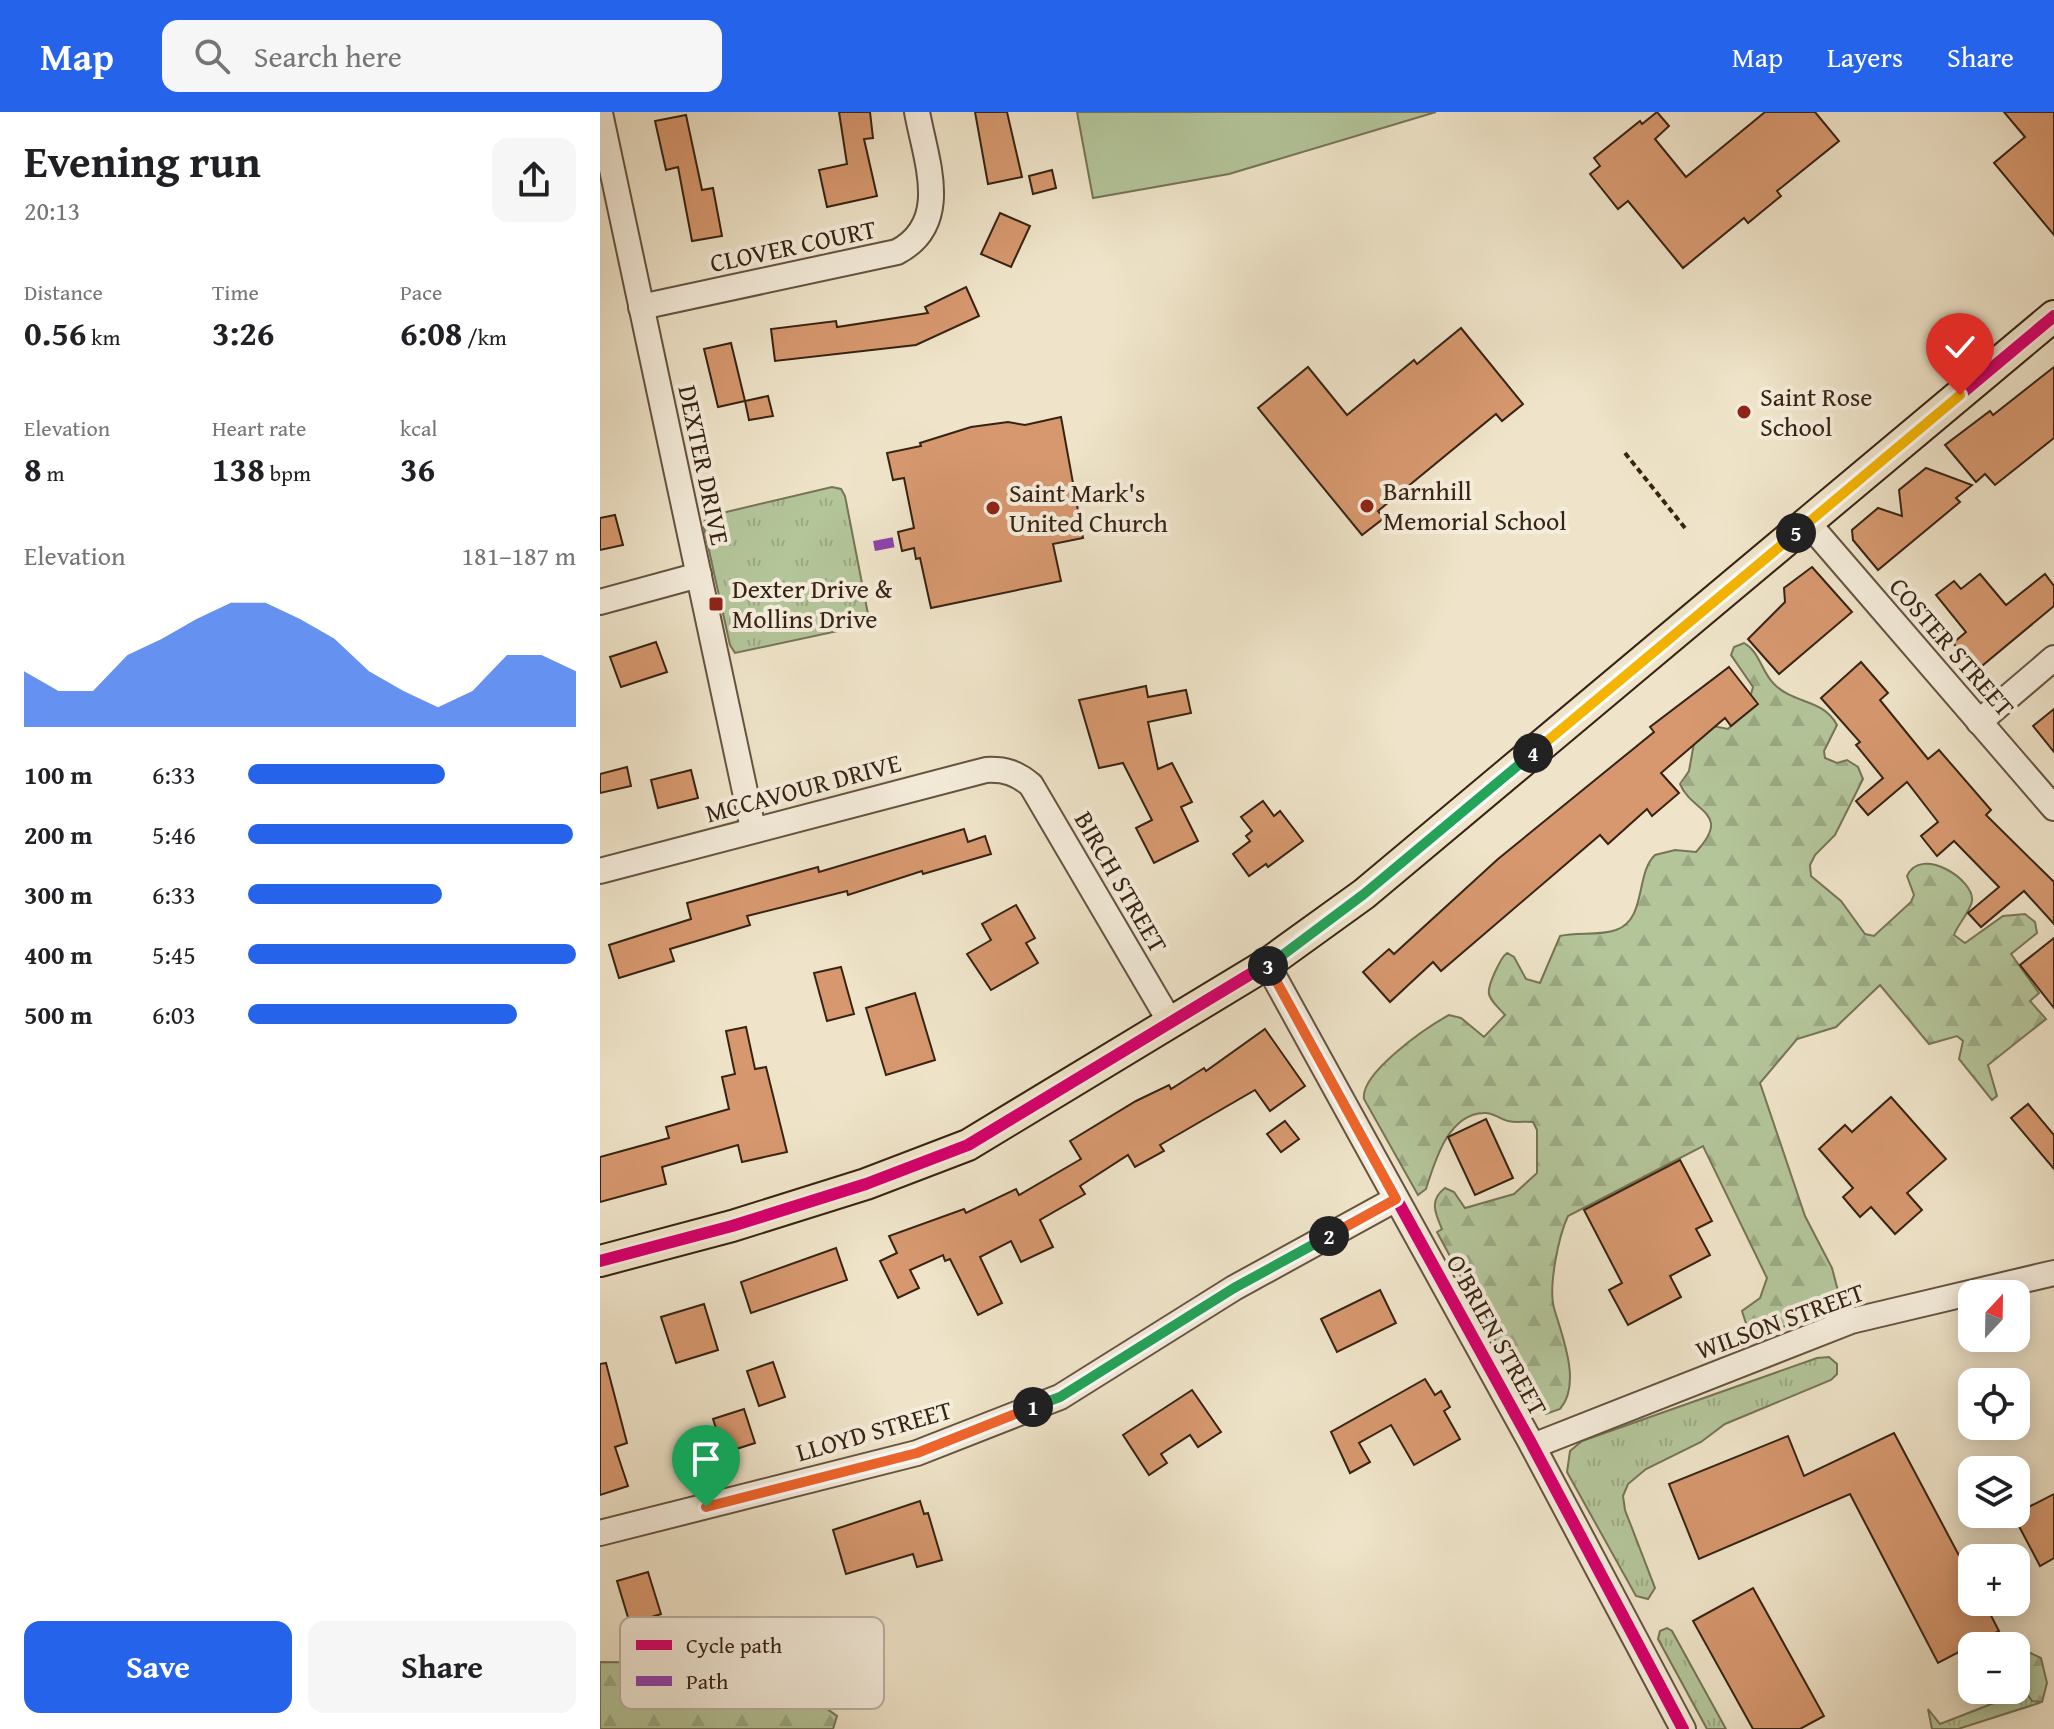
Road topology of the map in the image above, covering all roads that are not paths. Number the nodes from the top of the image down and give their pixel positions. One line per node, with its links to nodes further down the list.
1 (917, 112): 3 (street, CLOVER COURT)
2 (600, 113): 3 (street, DEXTER DRIVE)
3 (641, 307): 6 (street, DEXTER DRIVE)
4 (2054, 316): 5 (main road)
5 (1808, 523): 9 (street, COSTER STREET); 14 (main road)
6 (699, 575): 7 (street); 12 (street, DEXTER DRIVE)
7 (600, 602)
8 (2054, 658): 9 (street)
9 (1979, 722): 11 (street, COSTER STREET)
10 (1020, 775): 12 (street, MCCAVOUR DRIVE); 15 (street, BIRCH STREET)
11 (2054, 808)
12 (753, 829): 13 (street, MCCAVOUR DRIVE)
13 (600, 871)
14 (1267, 964): 15 (main road); 16 (street, O'BRIEN STREET)
15 (1169, 1020): 17 (main road)
16 (1396, 1199): 19 (street, O'BRIEN STREET); 20 (street, LLOYD STREET)
17 (600, 1261)
18 (2054, 1273): 19 (street, WILSON STREET)
19 (1533, 1446): 21 (street, O'BRIEN STREET)
20 (600, 1533)
21 (1683, 1729)

